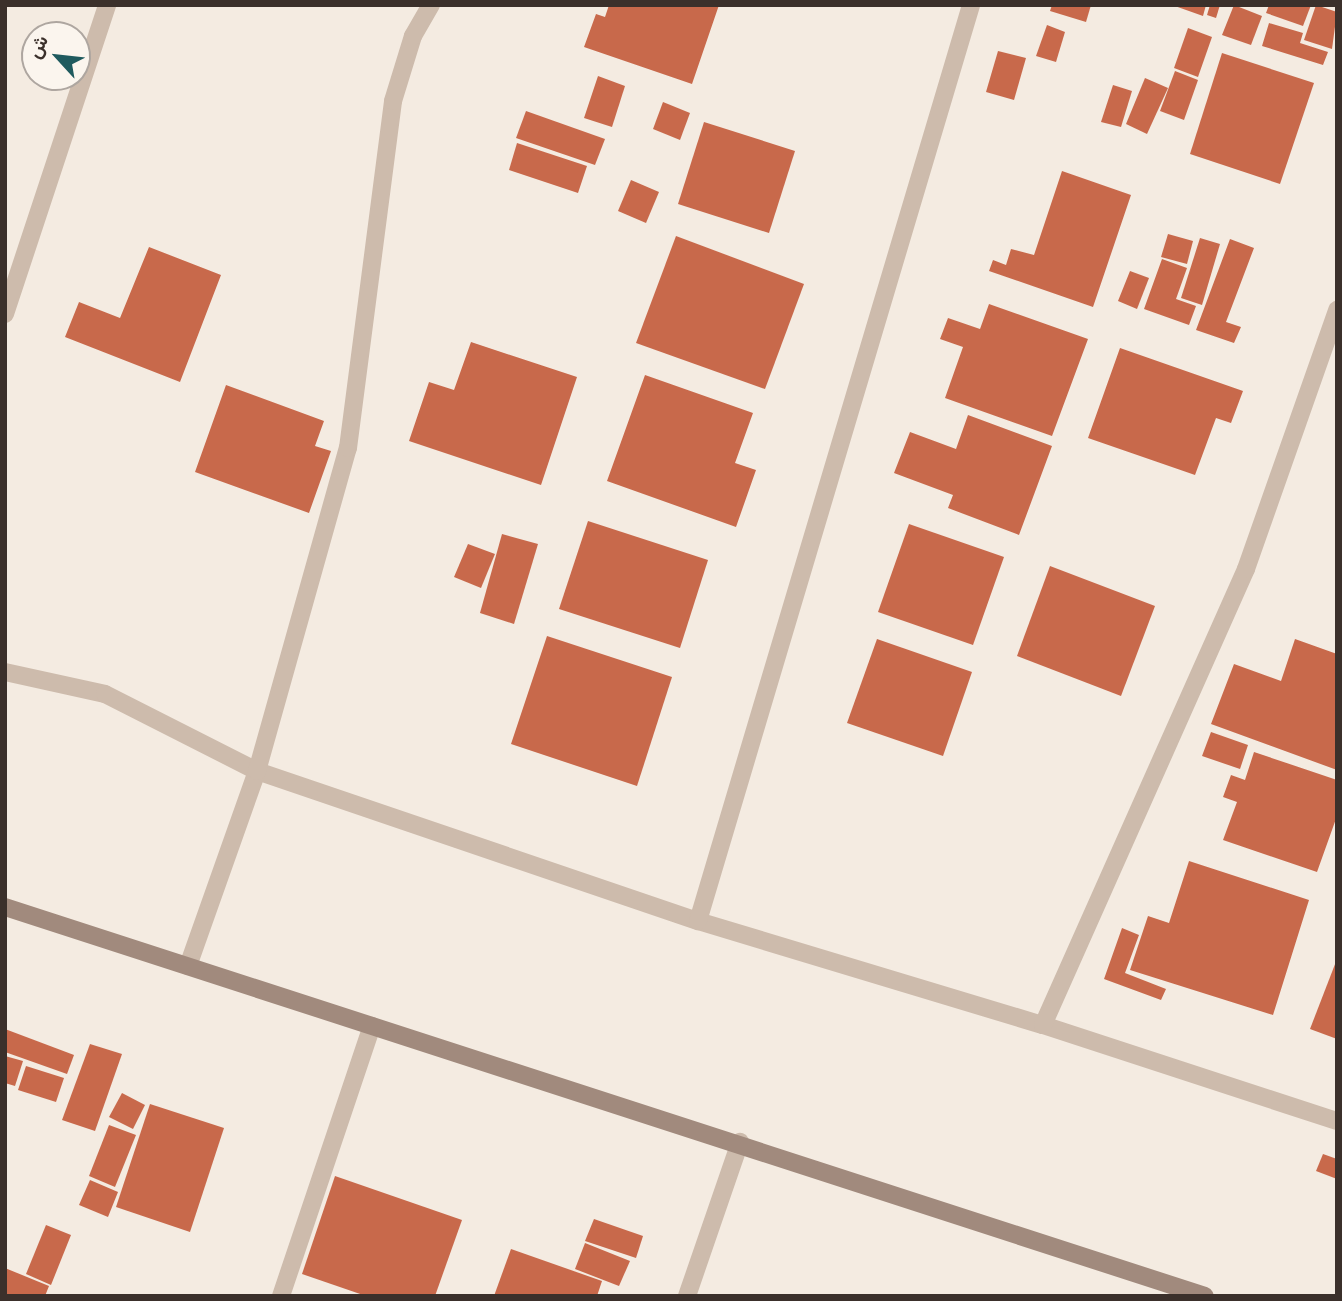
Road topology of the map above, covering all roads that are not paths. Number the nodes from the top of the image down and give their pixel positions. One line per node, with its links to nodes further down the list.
1 (107, 5): 5 (street)
2 (431, 5): 7 (street)
3 (971, 5): 9 (street)
4 (1337, 310): 11 (street)
5 (5, 314)
6 (5, 672): 7 (street)
7 (257, 771): 9 (street); 10 (street)
8 (5, 907): 10 (street)
9 (698, 921): 11 (street)
10 (188, 966): 12 (street)
11 (1043, 1025): 13 (street)
12 (372, 1026): 14 (street); 15 (street)
13 (1337, 1121)
14 (740, 1142): 16 (street); 17 (street)
15 (281, 1296)
16 (687, 1296)
17 (1205, 1296)

